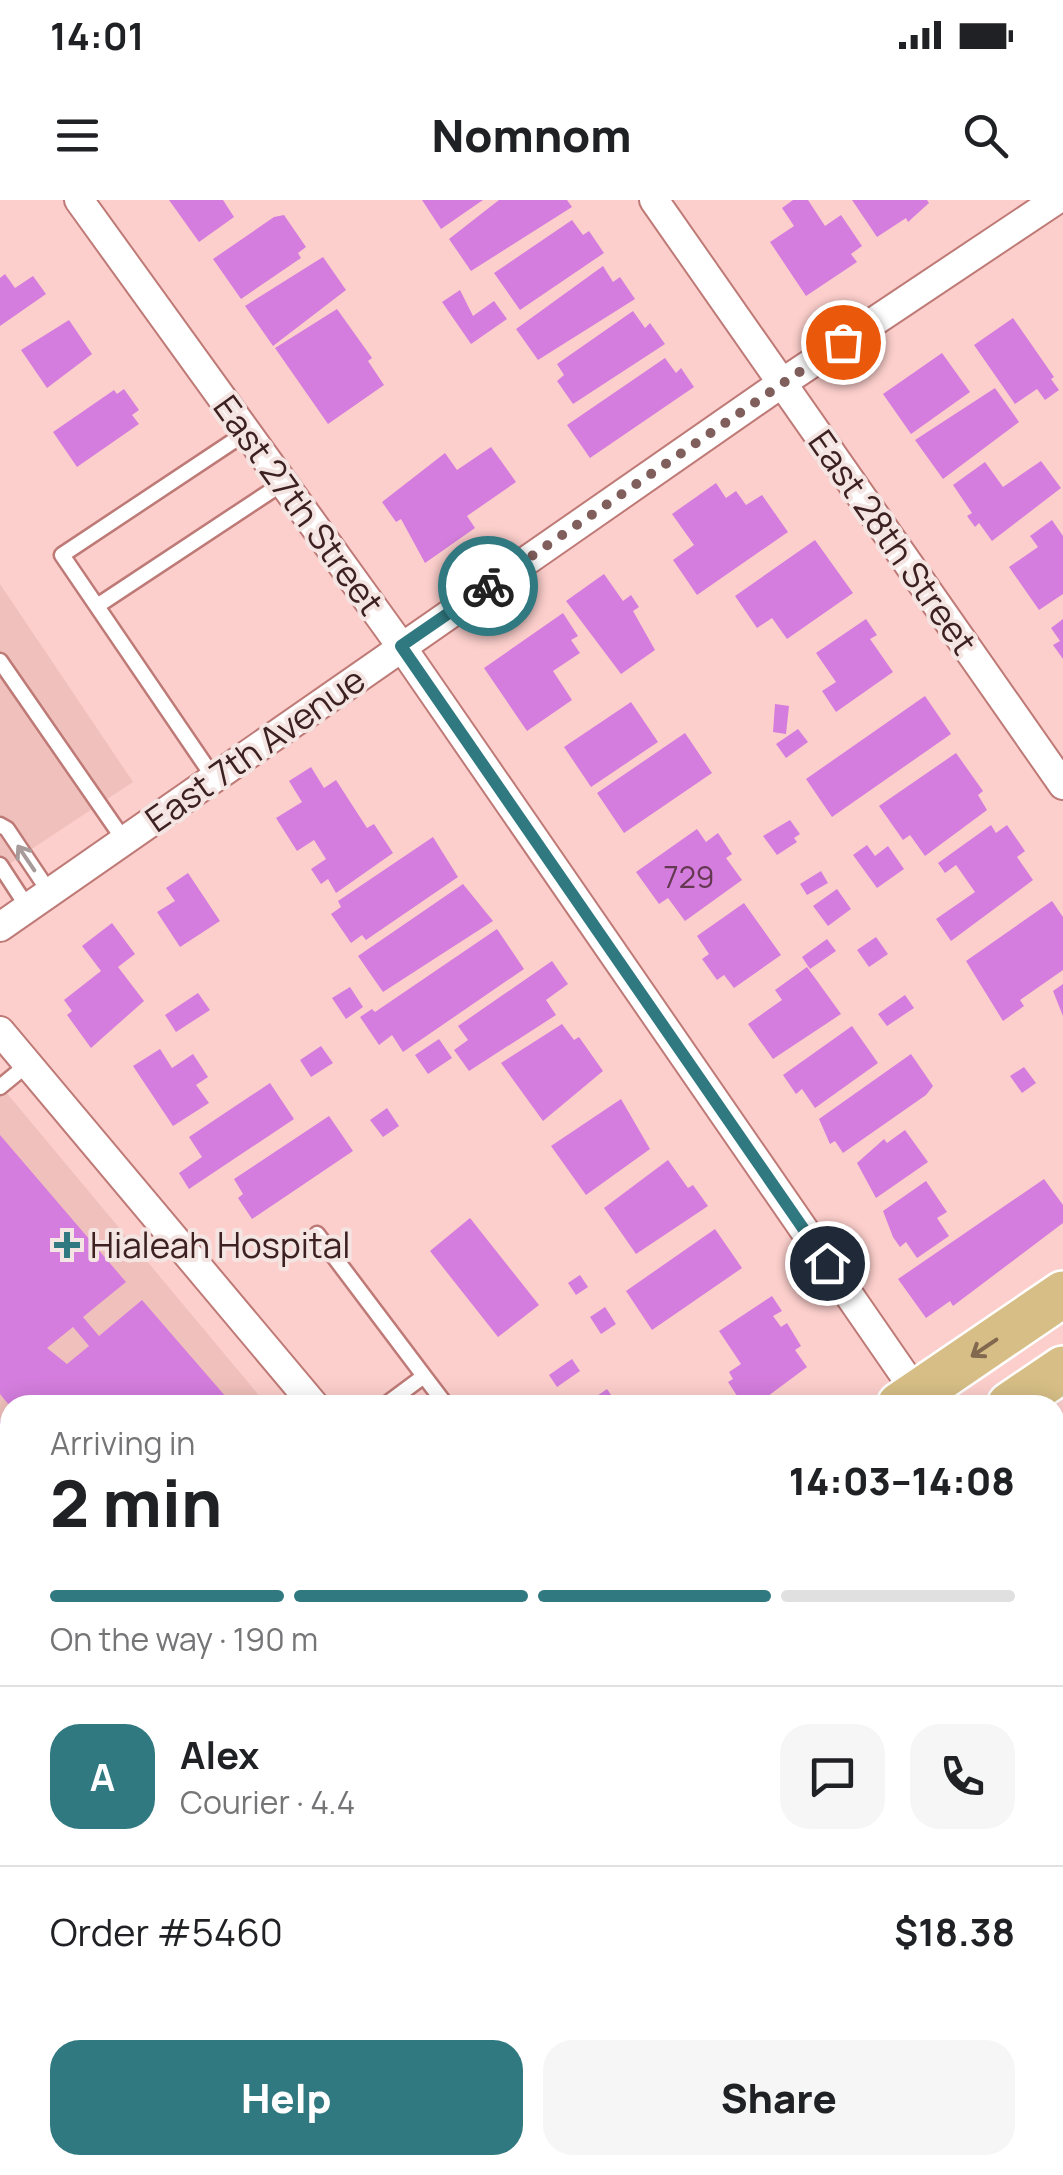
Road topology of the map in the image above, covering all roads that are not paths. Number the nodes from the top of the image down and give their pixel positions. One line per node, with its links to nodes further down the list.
1 (80, 200): 5 (street, East 27th Street)
2 (654, 200): 4 (street, East 28th Street)
3 (1056, 200): 4 (street, East 7th Avenue)
4 (782, 382): 8 (street, East 7th Avenue); 11 (street, East 28th Street)
5 (247, 432): 6 (street, East 27th Street); 7 (lane)
6 (283, 483): 7 (lane); 8 (street, East 27th Street)
7 (97, 606): 10 (lane)
8 (401, 646): 10 (street, East 7th Avenue); 27 (street, East 27th Street)
9 (0, 661): 13 (lane)
10 (214, 778): 13 (street, East 7th Avenue)
11 (1063, 785)
12 (0, 826): 15 (lane, one-way to 12)
13 (124, 840): 15 (street, East 7th Avenue)
14 (0, 865): 15 (lane)
15 (39, 900): 16 (street, East 7th Avenue)
16 (0, 927)
17 (0, 1031): 18 (street)
18 (28, 1064): 19 (lane); 24 (street)
19 (0, 1087)
20 (317, 1234): 23 (lane)
21 (1063, 1294): 28 (main road, one-way to 28)
22 (1063, 1369): 29 (main road)
23 (424, 1376): 25 (lane); 26 (lane)
24 (306, 1395)
25 (399, 1395)
26 (438, 1395)
27 (910, 1395)
28 (922, 1395)
29 (1025, 1395)

